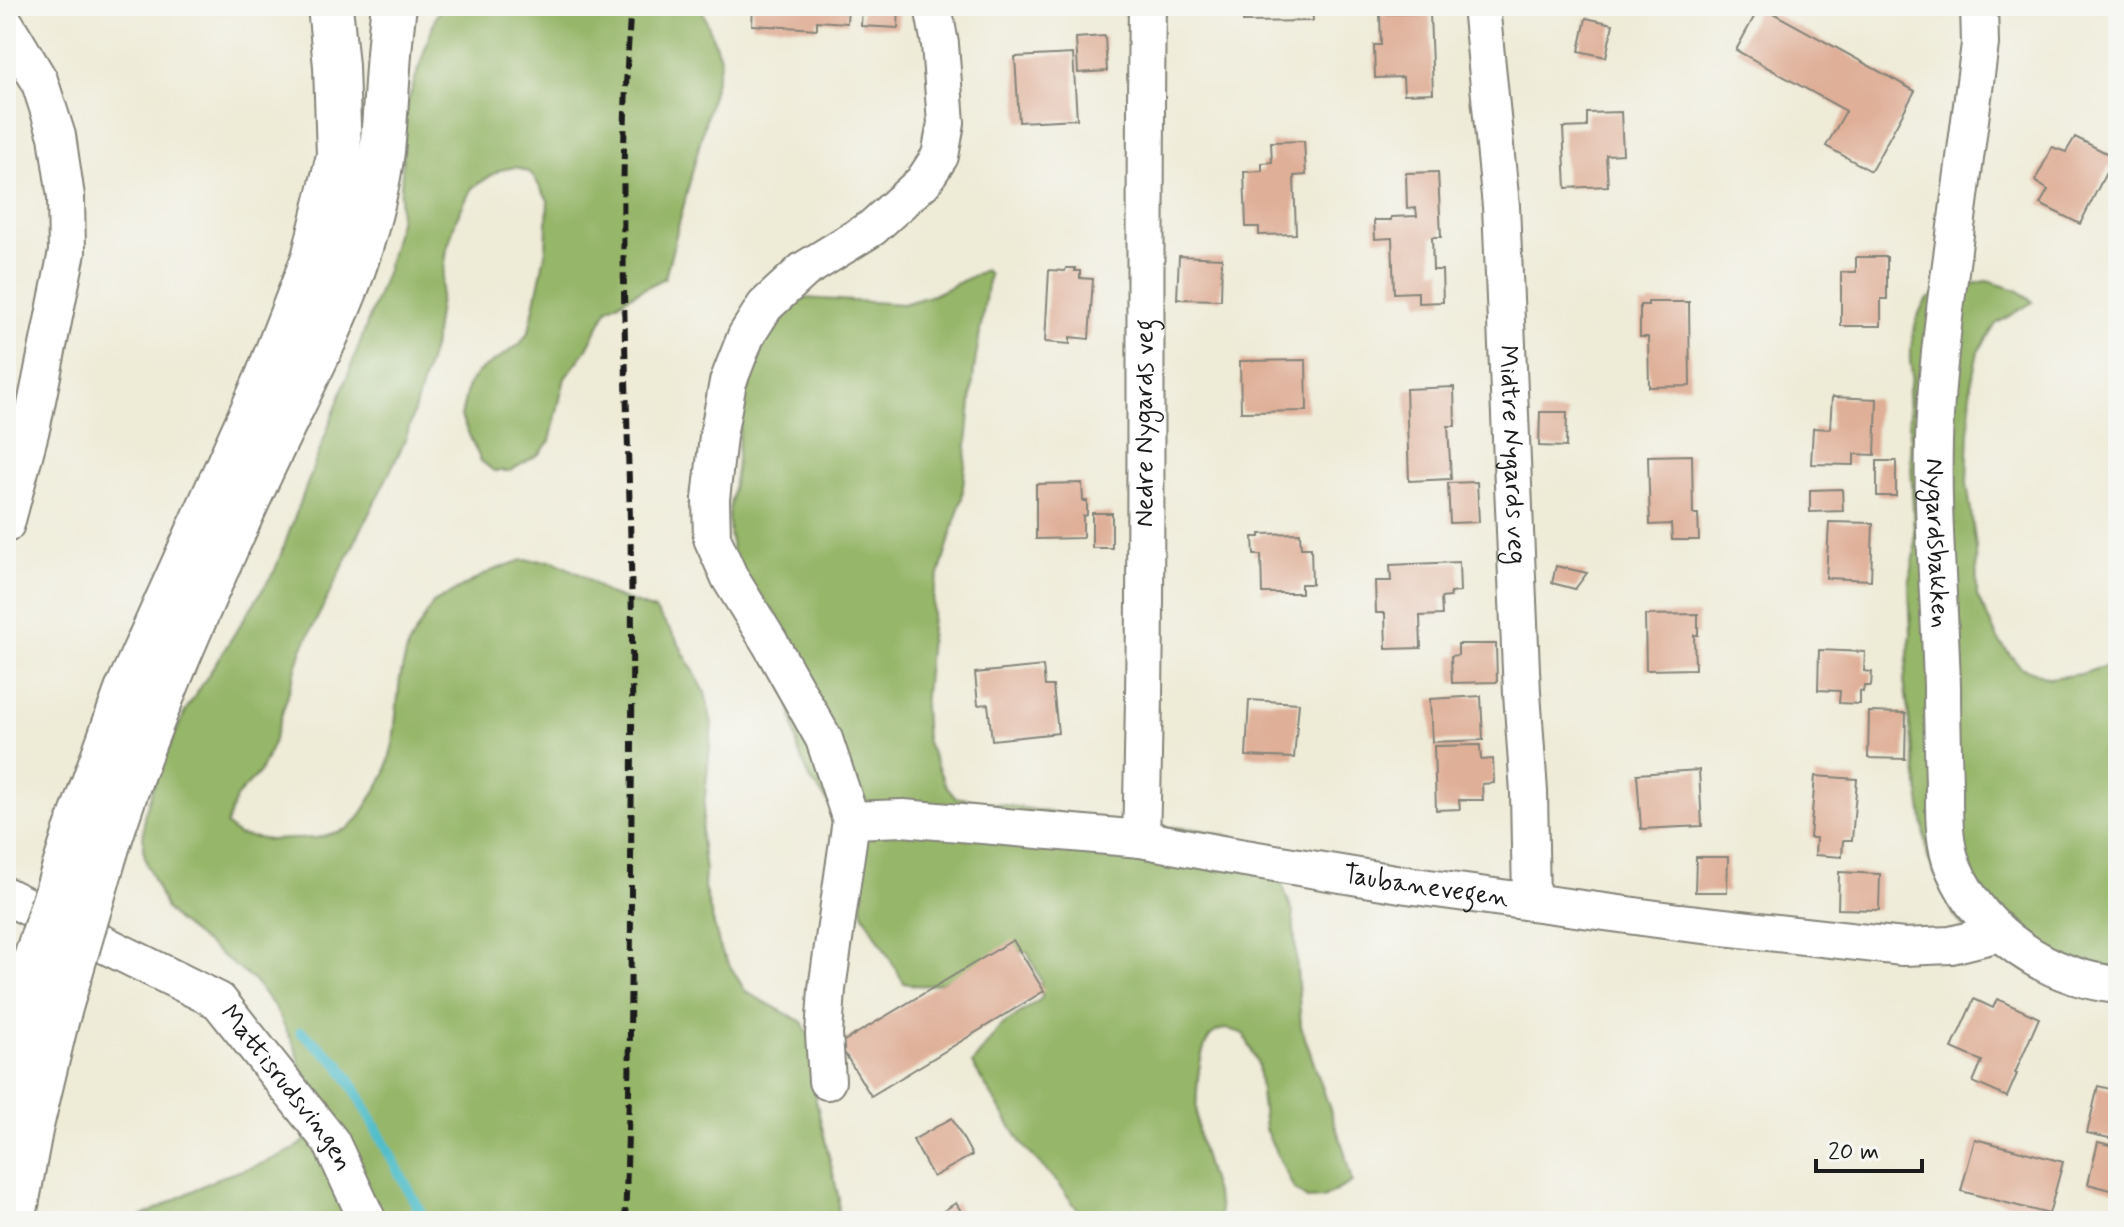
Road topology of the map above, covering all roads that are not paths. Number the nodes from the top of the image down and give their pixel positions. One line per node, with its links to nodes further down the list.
1 (330, 6): 12 (highway)
2 (394, 6): 12 (highway)
3 (933, 6): 10 (street)
4 (1147, 6): 11 (street, Nedre Nygards veg)
5 (1481, 6): 14 (street, Midtre Nygards veg)
6 (1979, 6): 15 (street, Nygardsbakken)
7 (6, 25): 8 (street)
8 (19, 418): 9 (street)
9 (6, 524)
10 (851, 820): 11 (street, Taubanevegen); 18 (street)
11 (1141, 839): 14 (street, Taubanevegen)
12 (90, 844): 17 (highway, bridge)
13 (6, 896): 21 (street, Mattisrudsvingen)
14 (1531, 902): 15 (street, Taubanevegen)
15 (1999, 933): 16 (street, Nygardsbakken)
16 (2118, 985)
17 (39, 1012): 19 (highway); 20 (highway)
18 (827, 1081)
19 (6, 1082)
20 (13, 1221)
21 (368, 1221)

